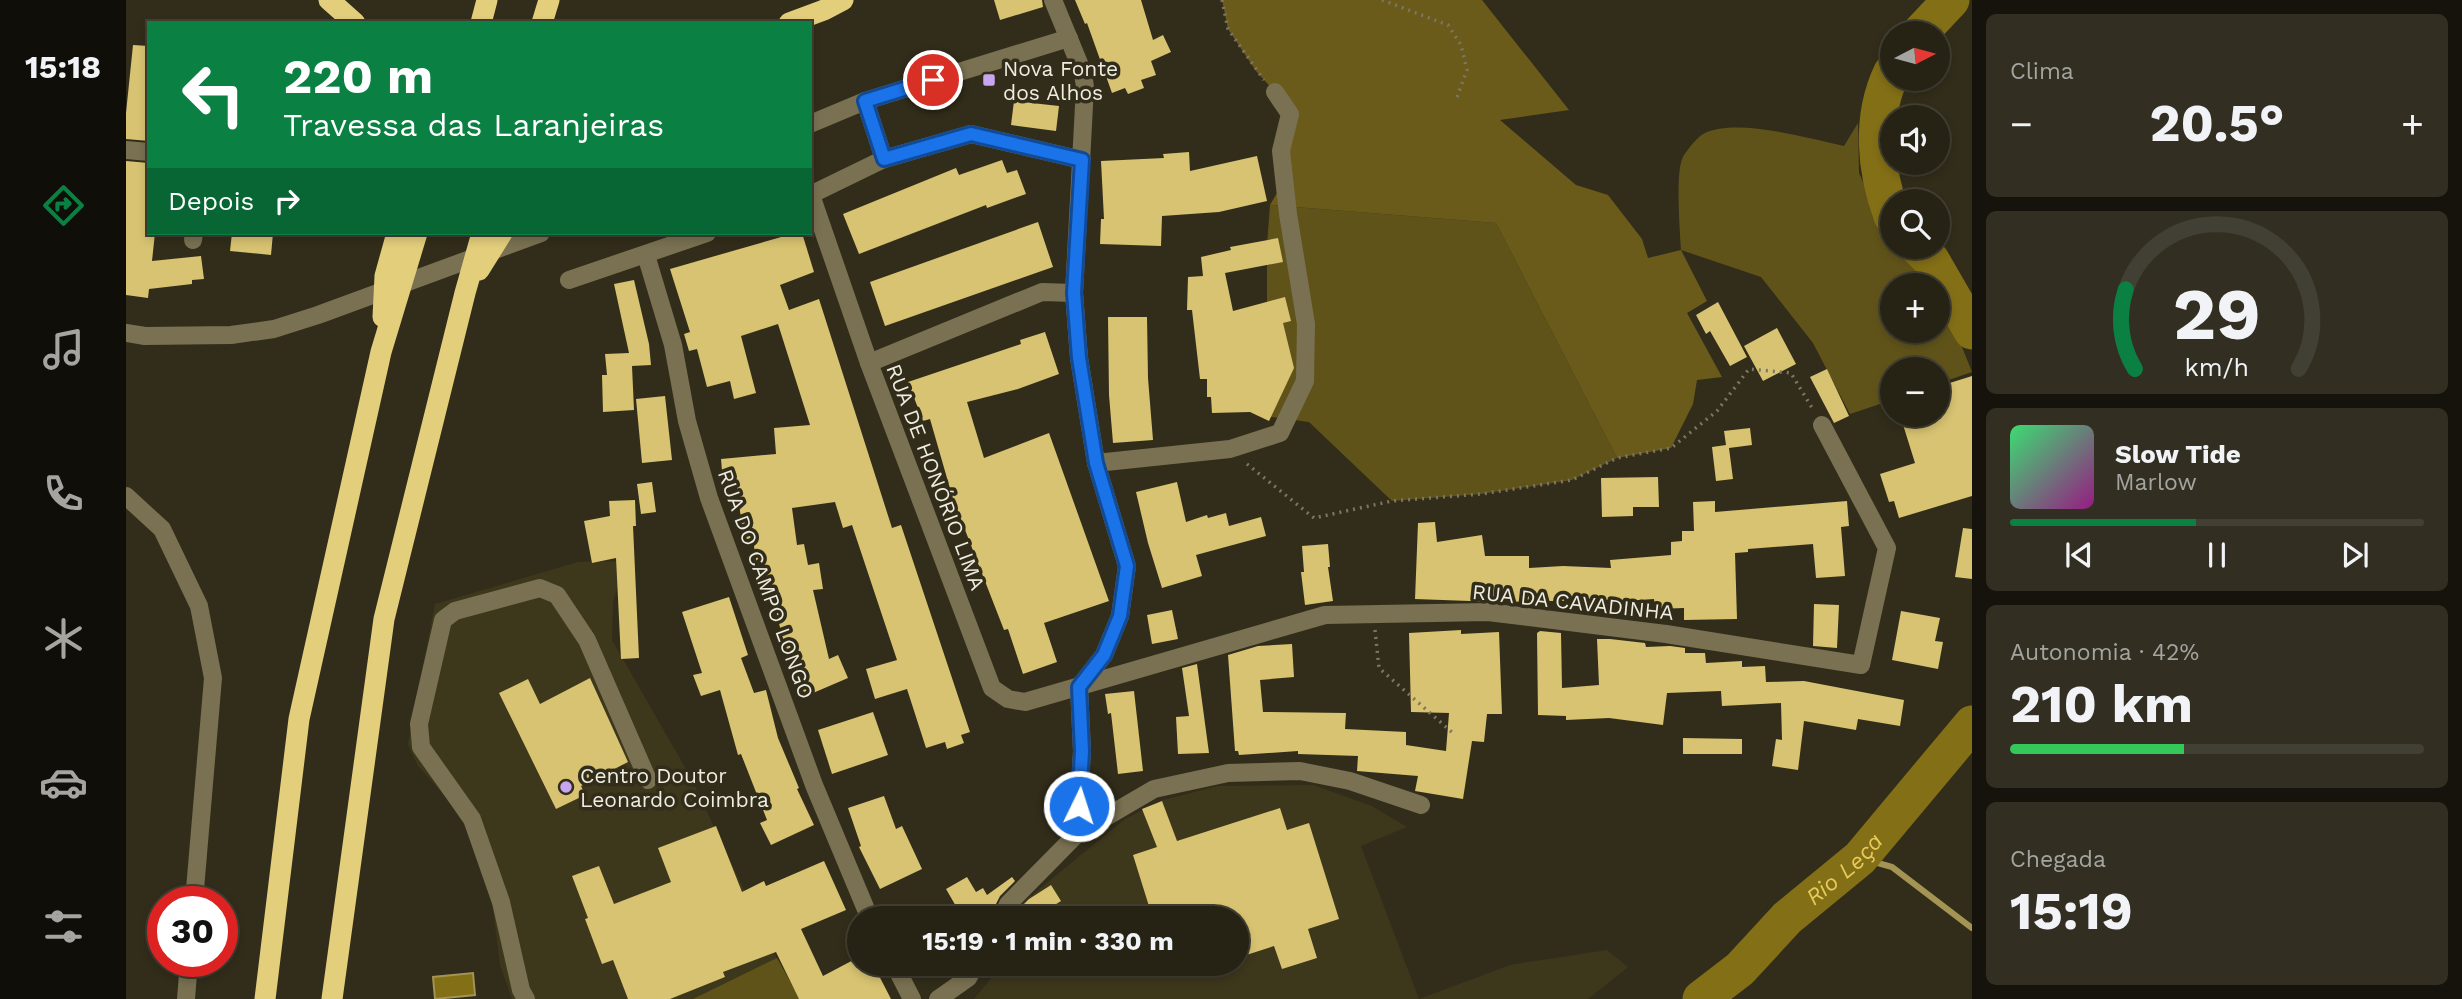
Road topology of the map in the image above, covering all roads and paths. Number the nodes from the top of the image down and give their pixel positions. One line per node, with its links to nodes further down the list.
1 (329, 0): 8 (highway)
2 (487, 0): 9 (highway)
3 (549, 0): 10 (highway)
4 (843, 0): 11 (highway)
5 (1053, 0): 12 (street)
6 (1222, 0): 13 (path)
7 (1382, 0): 14 (path)
8 (353, 21)
9 (482, 21)
10 (543, 21)
11 (794, 21)
12 (1069, 38): 15 (street); 20 (street)
13 (1275, 92): 37 (street)
14 (1456, 100)
15 (865, 101): 16 (street); 19 (street)
16 (812, 123)
17 (126, 150): 18 (street)
18 (147, 152)
19 (884, 159): 20 (street); 21 (street)
20 (1082, 160): 32 (street)
21 (812, 195)
22 (812, 198): 35 (street, RUA DE HONÓRIO LIMA)
23 (396, 235): 34 (highway)
24 (416, 235): 34 (highway)
25 (481, 235): 31 (highway)
26 (501, 235): 31 (highway)
27 (536, 235): 33 (street)
28 (701, 235): 29 (street)
29 (646, 255): 30 (street); 47 (street, RUA DO CAMPO LONGO)
30 (569, 280)
31 (465, 293): 54 (highway)
32 (1074, 293): 35 (street); 38 (street)
33 (126, 333)
34 (381, 352): 53 (highway)
35 (869, 363): 41 (street, RUA DE HONÓRIO LIMA)
36 (1822, 425): 37 (path); 40 (street, RUA DA CAVADINHA)
37 (1230, 449): 38 (street)
38 (1096, 463): 41 (street)
39 (126, 496): 46 (street)
40 (1374, 614): 41 (street, RUA DA CAVADINHA); 42 (path)
41 (1079, 687): 45 (street)
42 (1454, 734)
43 (648, 780): 55 (street)
44 (1422, 805): 45 (street)
45 (1077, 834): 48 (street)
46 (195, 886)
47 (865, 906)
48 (1007, 906)
49 (900, 976): 56 (street)
50 (969, 976): 57 (street)
51 (188, 977): 52 (street)
52 (186, 999)
53 (265, 999)
54 (332, 999)
55 (526, 999)
56 (912, 999)
57 (939, 999)

